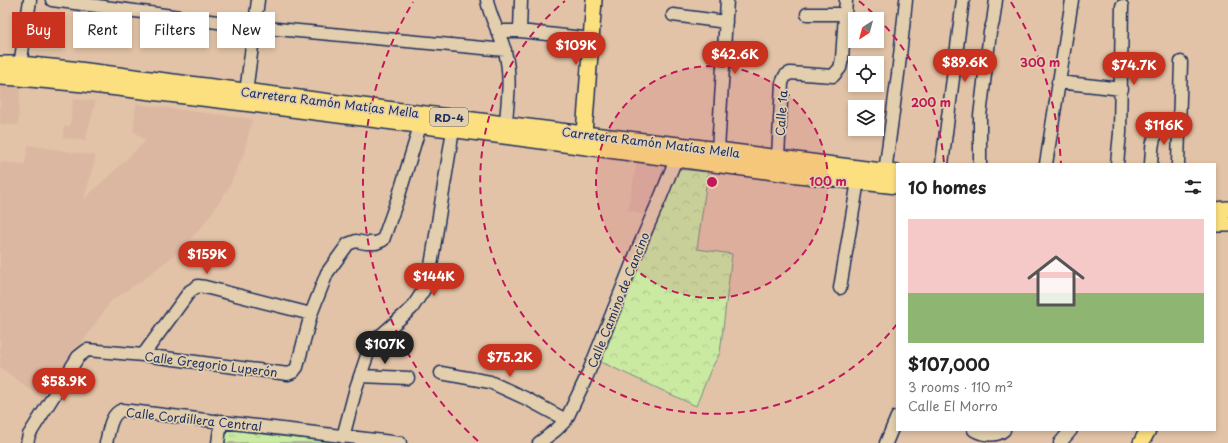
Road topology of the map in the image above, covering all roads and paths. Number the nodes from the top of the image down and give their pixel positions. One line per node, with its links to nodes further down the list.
1 (30, 0): 28 (street)
2 (52, 0): 18 (street)
3 (258, 0): 14 (street)
4 (487, 0): 21 (street)
5 (521, 0): 22 (street)
6 (594, 0): 23 (main road)
7 (727, 0): 19 (street)
8 (846, 0): 17 (street, Calle 1a)
9 (906, 0): 47 (street)
10 (963, 0): 41 (street)
11 (996, 0): 42 (street)
12 (1072, 0): 30 (street)
13 (1122, 6): 31 (street)
14 (257, 12)
15 (673, 14): 19 (street)
16 (807, 14): 17 (street)
17 (845, 14): 40 (street, Calle 1a)
18 (217, 22)
19 (726, 22): 38 (street)
20 (275, 29): 25 (street)
21 (497, 31): 22 (street); 25 (street)
22 (520, 31): 23 (street)
23 (592, 39): 37 (main road)
24 (252, 48): 32 (street)
25 (505, 50): 36 (street)
26 (1181, 62): 34 (street)
27 (0, 64): 28 (main road, Carretera Ramón Matías Mella / RD-4)
28 (19, 71): 29 (main road, Carretera Ramón Matías Mella / RD-4); 32 (main road, Carretera Ramón Matías Mella / RD-4)
29 (0, 77)
30 (1058, 82): 31 (street); 43 (street)
31 (1122, 89): 44 (street)
32 (245, 97): 33 (main road, Carretera Ramón Matías Mella / RD-4); 36 (main road, Carretera Ramón Matías Mella / RD-4)
33 (420, 126): 35 (main road, Carretera Ramón Matías Mella / RD-4); 55 (street, Calle Gregorio Luperón)
34 (1179, 126): 45 (street); 46 (street)
35 (453, 130): 36 (main road, Carretera Ramón Matías Mella / RD-4); 58 (street)
36 (505, 130): 37 (main road, Carretera Ramón Matías Mella / RD-4); 39 (main road, Carretera Ramón Matías Mella / RD-4)
37 (584, 134): 39 (main road, Carretera Ramón Matías Mella / RD-4)
38 (718, 150): 39 (main road, Carretera Ramón Matías Mella / RD-4); 40 (main road, Carretera Ramón Matías Mella / RD-4)
39 (676, 152): 48 (main road, Carretera Ramón Matías Mella / RD-4); 60 (street, Calle Camino de Cancino)
40 (778, 157): 47 (main road, Carretera Ramón Matías Mella / RD-4)
41 (942, 163)
42 (980, 163)
43 (1046, 163)
44 (1116, 163)
45 (1151, 163)
46 (1178, 163)
47 (891, 172)
48 (858, 181): 49 (main road, Carretera Ramón Matías Mella / RD-4); 54 (street)
49 (896, 186)
50 (1228, 209): 51 (main road)
51 (1216, 210)
52 (1216, 224): 53 (main road)
53 (1228, 224)
54 (840, 288)
55 (311, 314): 56 (street); 56 (street, Calle Gregorio Luperón)
56 (143, 355): 68 (street, Calle Gregorio Luperón)
57 (441, 373): 60 (street)
58 (360, 376): 59 (street); 66 (street)
59 (408, 378)
60 (566, 420): 72 (street, Calle Camino de Cancino)
61 (896, 420): 67 (street)
62 (221, 421): 66 (street, Calle Cordillera Central); 69 (street, Calle Cordillera Central); 70 (street)
63 (977, 431): 64 (street)
64 (1003, 431)
65 (1071, 431): 73 (street)
66 (342, 437): 71 (street, Calle Cordillera Central)
67 (890, 441)
68 (27, 443)
69 (106, 443)
70 (218, 443)
71 (400, 443)
72 (539, 443)
73 (1060, 443)

